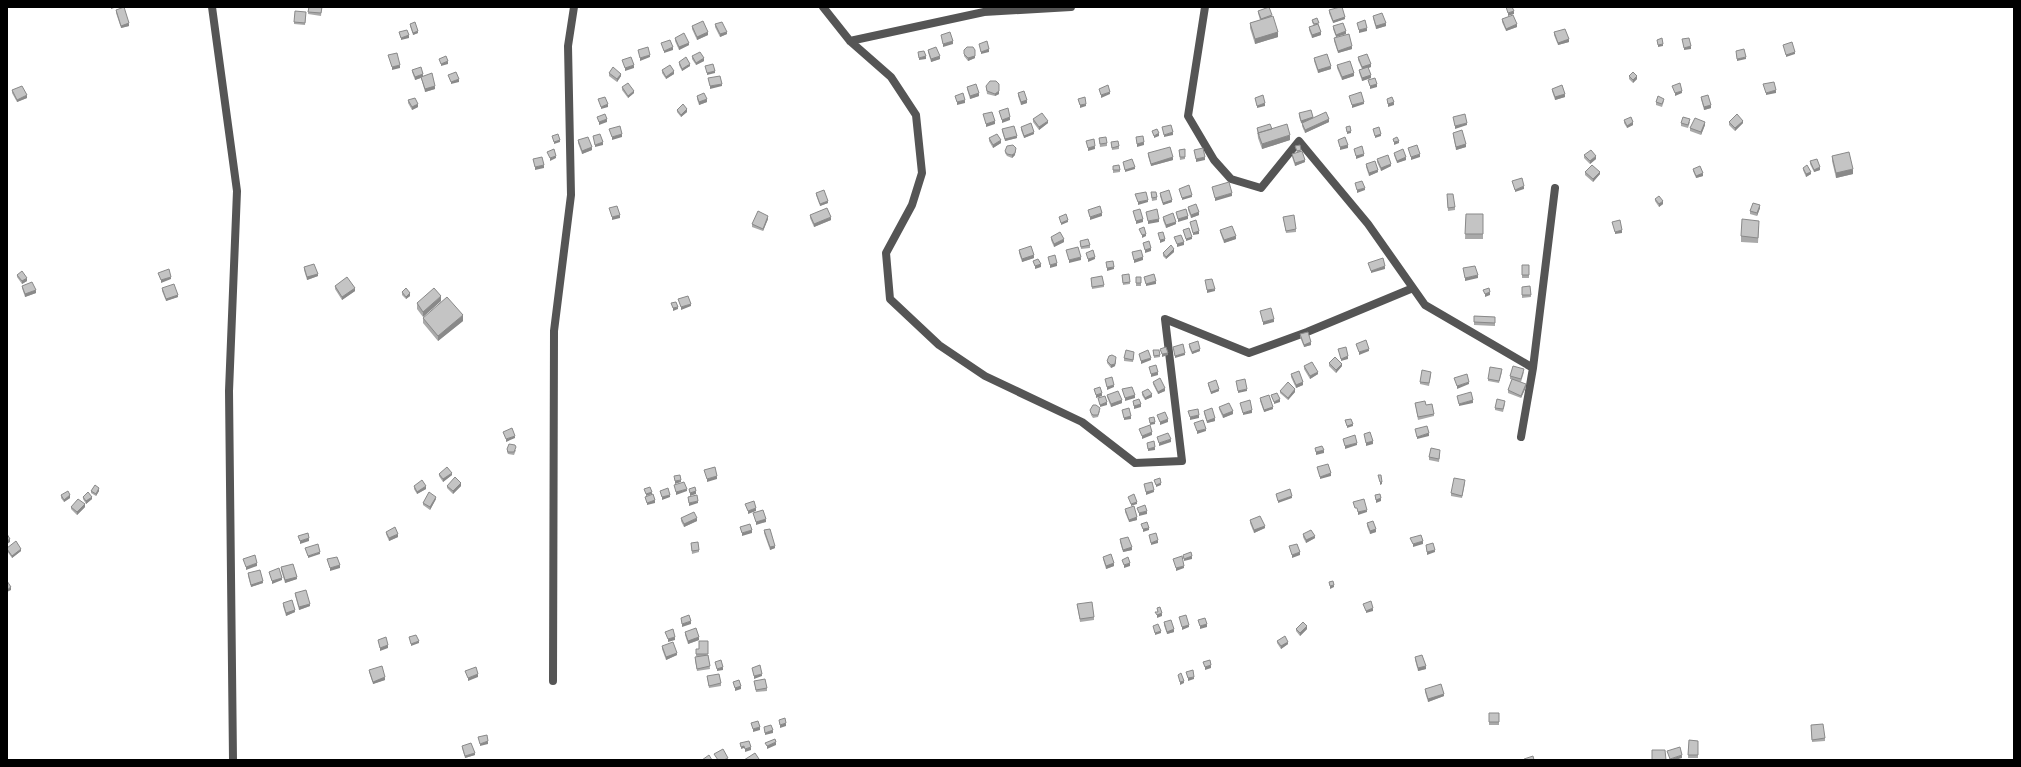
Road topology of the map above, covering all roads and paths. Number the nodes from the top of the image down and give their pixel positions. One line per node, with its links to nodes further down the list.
1 (212, 7): 12 (street)
2 (574, 7): 11 (street)
3 (823, 7): 6 (street)
4 (1071, 7): 6 (street)
5 (1205, 7): 8 (street)
6 (850, 41): 8 (street)
7 (1555, 188): 9 (street)
8 (1413, 288): 9 (street)
9 (1533, 368): 10 (street)
10 (1521, 437)
11 (553, 681)
12 (233, 760)

